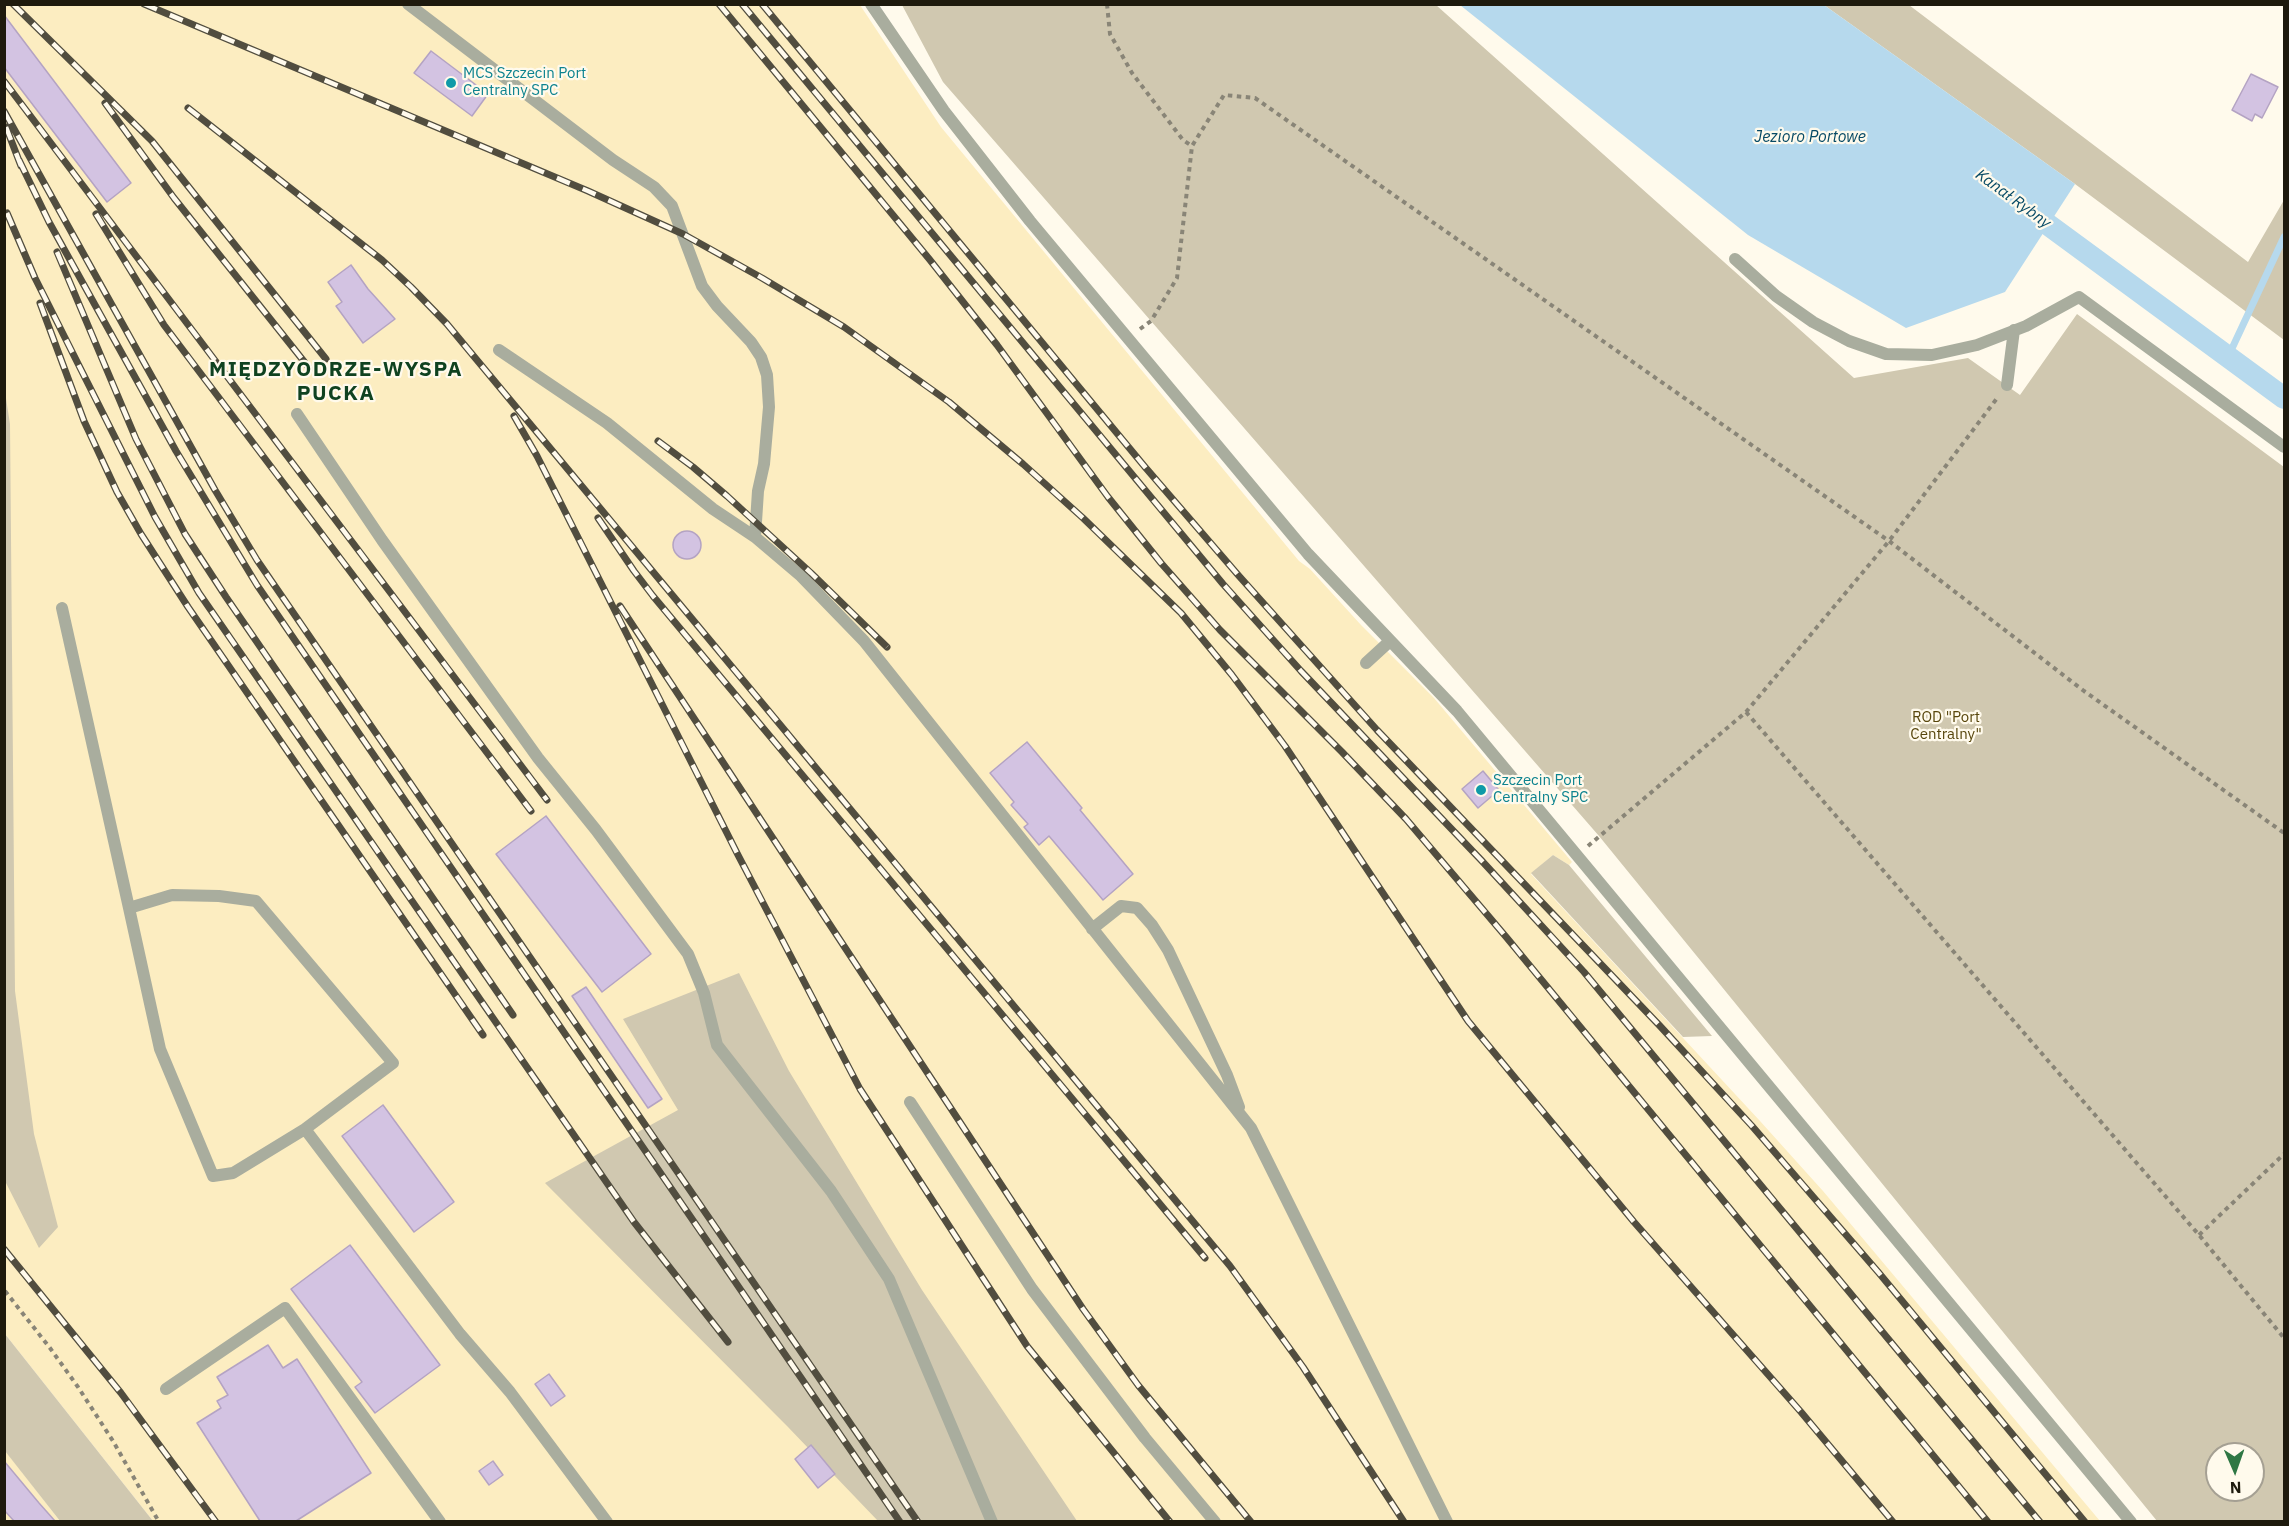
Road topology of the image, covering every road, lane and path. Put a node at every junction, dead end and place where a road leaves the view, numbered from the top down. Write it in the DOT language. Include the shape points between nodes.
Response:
graph roads {
  1 [pos="408,4"];
  2 [pos="871,4"];
  3 [pos="1107,4"];
  4 [pos="1192,146"];
  5 [pos="1735,259"];
  6 [pos="1151,321"];
  7 [pos="2014,330"];
  8 [pos="498,350"];
  9 [pos="2007,385"];
  10 [pos="297,414"];
  11 [pos="2284,447"];
  12 [pos="755,537"];
  13 [pos="1889,541"];
  14 [pos="62,608"];
  15 [pos="1390,641"];
  16 [pos="1366,663"];
  17 [pos="1746,712"];
  18 [pos="2284,833"];
  19 [pos="1599,836"];
  20 [pos="129,908"];
  21 [pos="1092,929"];
  22 [pos="910,1102"];
  23 [pos="1243,1118"];
  24 [pos="305,1129"];
  25 [pos="2284,1154"];
  26 [pos="2199,1235"];
  27 [pos="4,1291"];
  28 [pos="2284,1338"];
  29 [pos="166,1389"];
  30 [pos="159,1521"];
  31 [pos="440,1521"];
  32 [pos="607,1521"];
  33 [pos="992,1521"];
  34 [pos="1215,1521"];
  35 [pos="1447,1521"];
  36 [pos="2131,1521"];
  1 -- 12 [label="lane" via="654,187 672,206 702,286 751,342 767,375 769,407"];
  2 -- 15 [label="lane" via="944,111 1030,221 1308,554"];
  3 -- 4 [label="path" via="1110,34 1132,73 1183,141"];
  4 -- 6 [label="path" via="1177,278"];
  4 -- 13 [label="path" via="1224,95 1255,99"];
  5 -- 7 [label="lane" via="1776,296 1813,322 1886,354 1932,355 1977,345"];
  7 -- 9 [label="lane"];
  7 -- 11 [label="lane" via="2079,297"];
  8 -- 12 [label="lane" via="607,423 713,509"];
  9 -- 13 [label="path"];
  10 -- 33 [label="lane" via="525,740 688,954 704,993 717,1046 831,1191 889,1279"];
  12 -- 21 [label="lane" via="801,576 864,641"];
  13 -- 17 [label="path"];
  13 -- 18 [label="path" via="2084,691"];
  14 -- 20 [label="lane"];
  15 -- 16 [label="lane"];
  15 -- 36 [label="lane" via="1457,711"];
  17 -- 19 [label="path"];
  17 -- 26 [label="path"];
  20 -- 24 [label="lane" via="160,1049 213,1176 233,1173"];
  20 -- 24 [label="lane" via="172,895 256,901 393,1063"];
  21 -- 23 [label="lane"];
  21 -- 23 [label="lane" via="1122,906 1137,908 1152,925 1168,950 1227,1075"];
  22 -- 34 [label="lane" via="1032,1288 1145,1438"];
  23 -- 35 [label="lane"];
  24 -- 32 [label="lane"];
  25 -- 26 [label="path"];
  26 -- 28 [label="path"];
  27 -- 30 [label="path" via="78,1387"];
  29 -- 31 [label="lane" via="285,1308"];
}
